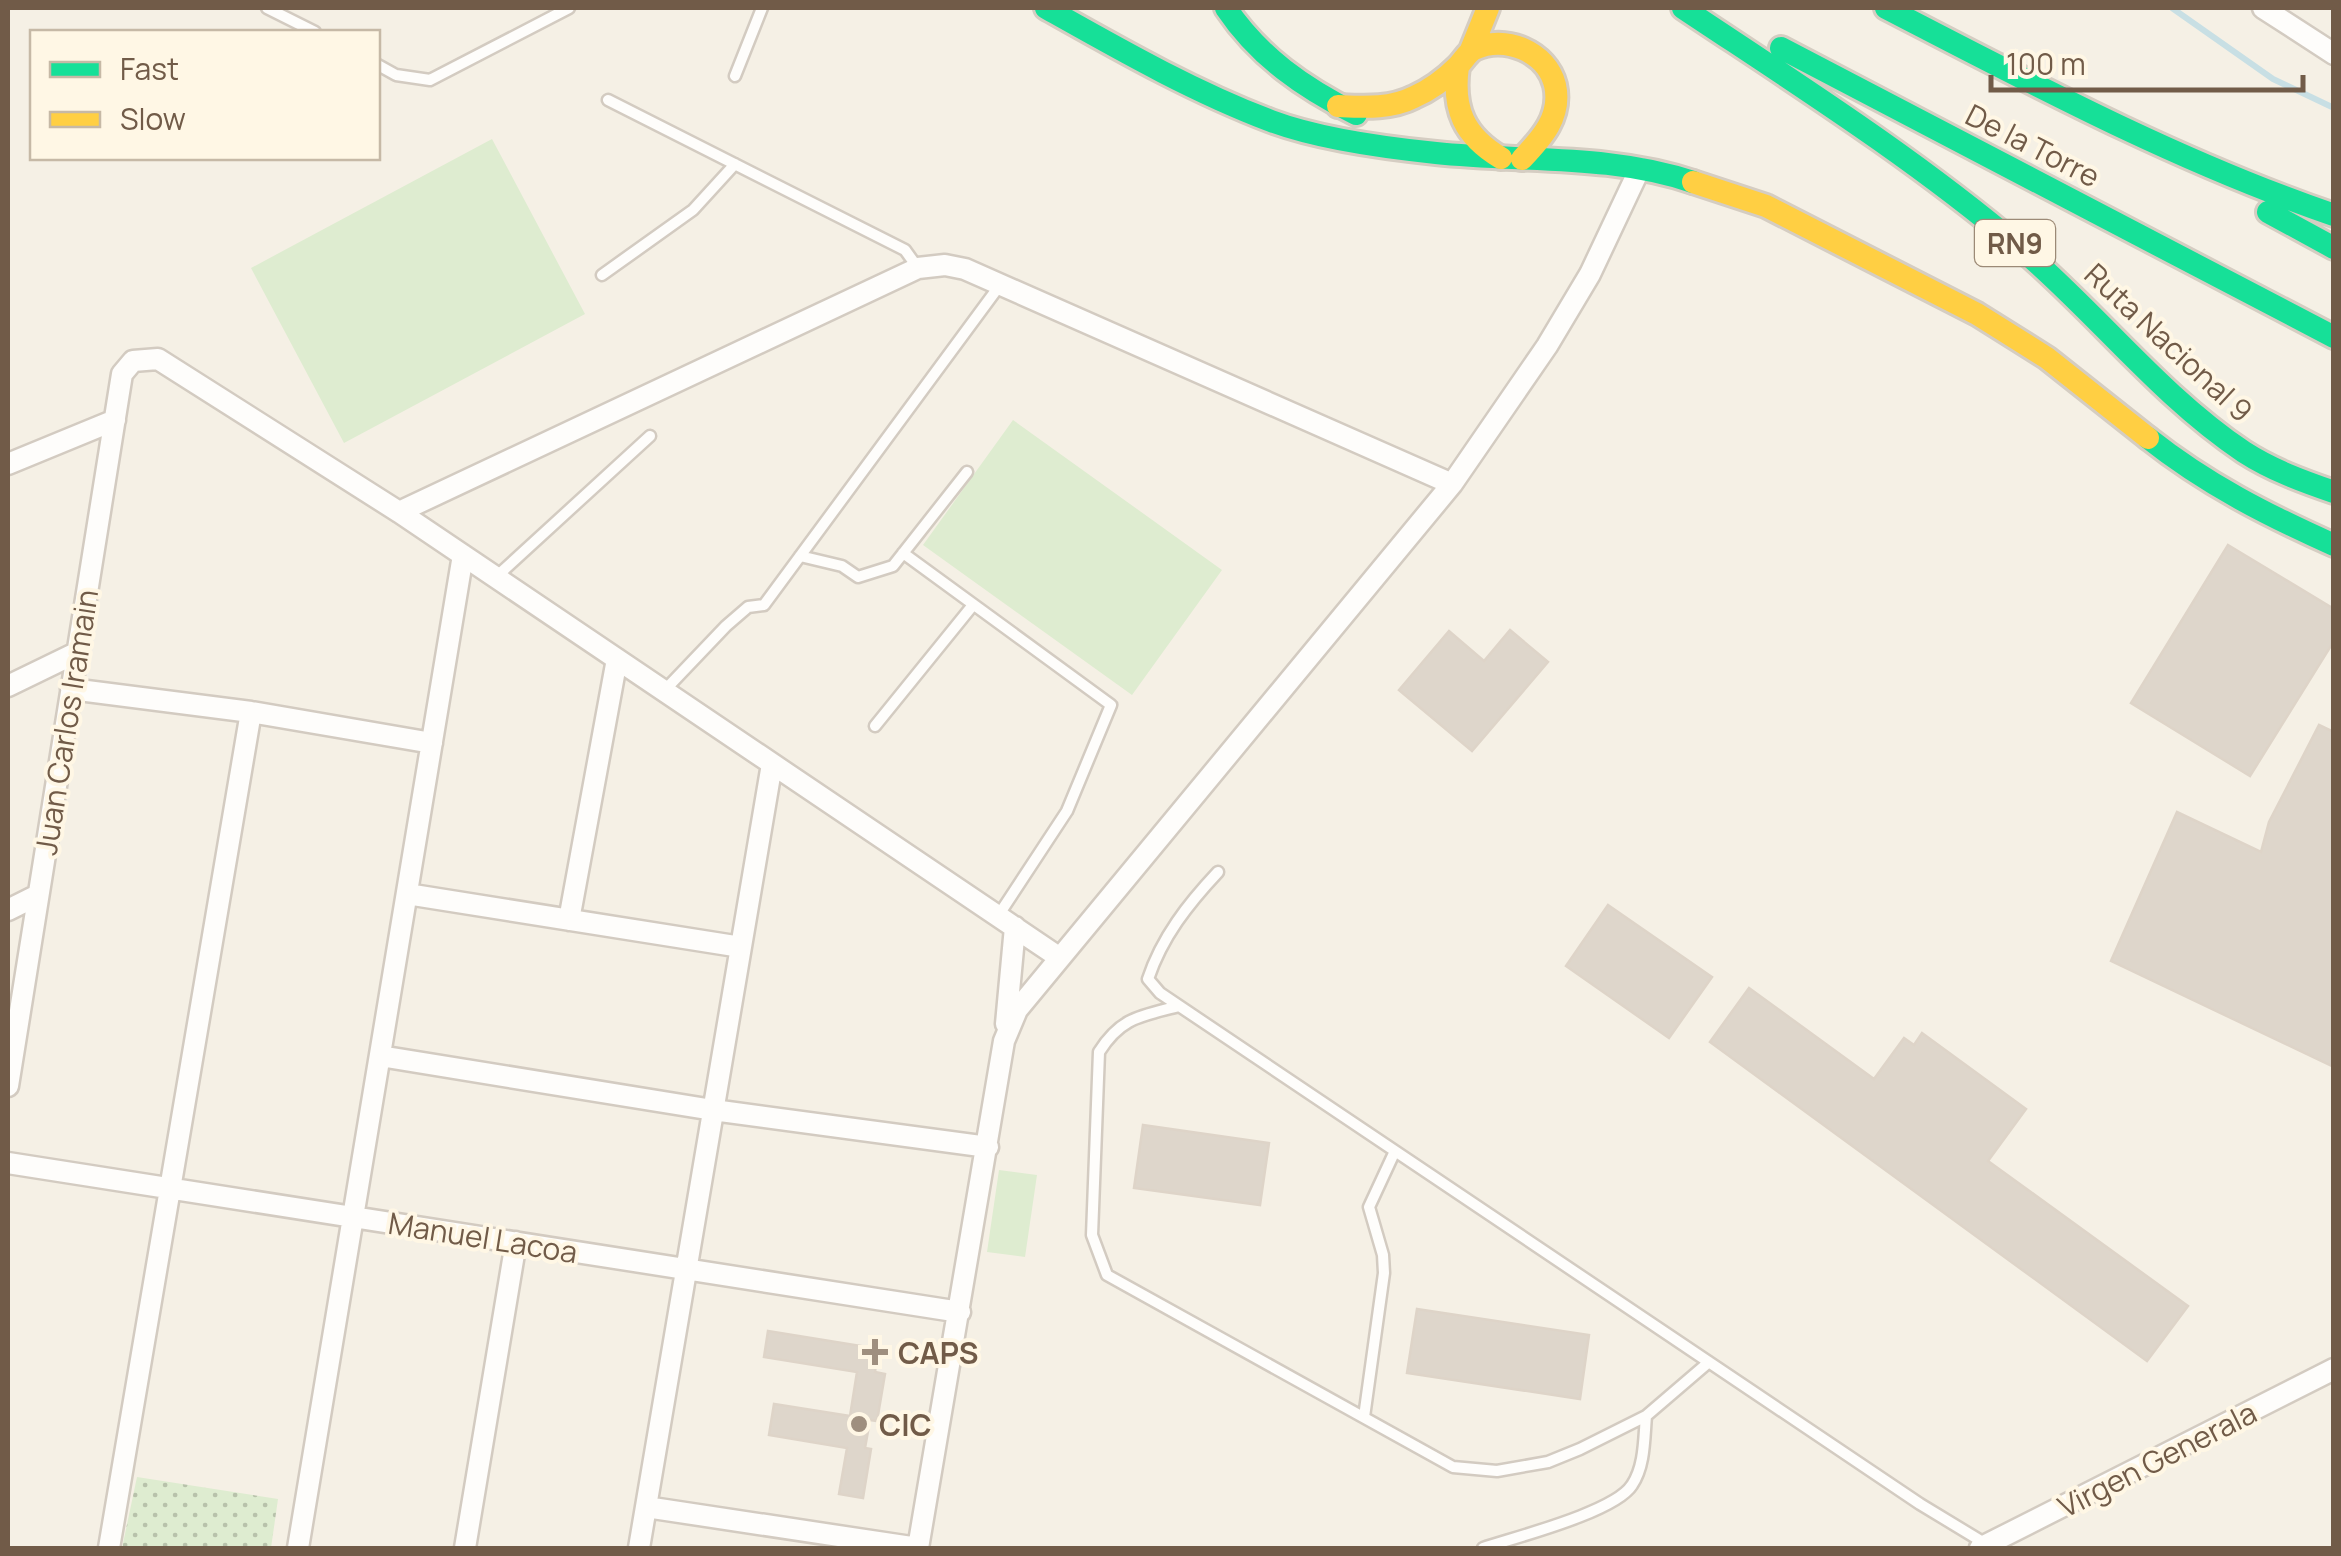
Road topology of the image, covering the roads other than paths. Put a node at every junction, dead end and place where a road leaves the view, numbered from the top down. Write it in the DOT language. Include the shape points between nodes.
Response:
graph roads {
  1 [pos="267,8"];
  2 [pos="569,8"];
  3 [pos="762,8"];
  4 [pos="1046,8"];
  5 [pos="1226,8"];
  6 [pos="1488,8"];
  7 [pos="1682,8"];
  8 [pos="1703,8"];
  9 [pos="1886,8"];
  10 [pos="2263,8"];
  11 [pos="311,30"];
  12 [pos="2334,54"];
  13 [pos="1465,58"];
  14 [pos="380,66"];
  15 [pos="735,76"];
  16 [pos="608,100"];
  17 [pos="1338,106"];
  18 [pos="2123,129"];
  19 [pos="1434,154"];
  20 [pos="1513,160"];
  21 [pos="735,164"];
  22 [pos="1640,168"];
  23 [pos="2334,215"];
  24 [pos="2334,248"];
  25 [pos="918,268"];
  26 [pos="602,275"];
  27 [pos="1000,284"];
  28 [pos="2334,337"];
  29 [pos="115,420"];
  30 [pos="650,436"];
  31 [pos="8,464"];
  32 [pos="967,472"];
  33 [pos="1452,484"];
  34 [pos="2334,492"];
  35 [pos="399,512"];
  36 [pos="2334,545"];
  37 [pos="903,553"];
  38 [pos="463,555"];
  39 [pos="800,556"];
  40 [pos="496,577"];
  41 [pos="973,604"];
  42 [pos="78,652"];
  43 [pos="618,660"];
  44 [pos="8,686"];
  45 [pos="71,689"];
  46 [pos="664,692"];
  47 [pos="251,712"];
  48 [pos="874,726"];
  49 [pos="432,743"];
  50 [pos="772,764"];
  51 [pos="1218,872"];
  52 [pos="406,894"];
  53 [pos="38,895"];
  54 [pos="8,910"];
  55 [pos="569,920"];
  56 [pos="1006,922"];
  57 [pos="741,947"];
  58 [pos="1060,958"];
  59 [pos="1179,1006"];
  60 [pos="1004,1040"];
  61 [pos="380,1056"];
  62 [pos="8,1086"];
  63 [pos="713,1110"];
  64 [pos="988,1147"];
  65 [pos="1395,1151"];
  66 [pos="8,1162"];
  67 [pos="169,1188"];
  68 [pos="353,1217"];
  69 [pos="516,1242"];
  70 [pos="686,1269"];
  71 [pos="960,1312"];
  72 [pos="1709,1362"];
  73 [pos="2334,1370"];
  74 [pos="1646,1416"];
  75 [pos="1364,1418"];
  76 [pos="646,1507"];
  77 [pos="1984,1547"];
  78 [pos="109,1548"];
  79 [pos="298,1548"];
  80 [pos="465,1548"];
  81 [pos="639,1548"];
  82 [pos="918,1548"];
  83 [pos="1483,1548"];
  1 -- 11 [label="lane"];
  2 -- 14 [label="lane" via="430,80"];
  3 -- 15 [label="lane"];
  4 -- 19 [label="main road" via="1256,116"];
  5 -- 17 [label="main road" via="1263,55"];
  6 -- 13 [label="main road"];
  7 -- 34 [label="main road, Ruta Nacional 9 / RN9" via="1968,205 2042,265 2226,440"];
  8 -- 28 [label="main road, De la Torre"];
  9 -- 18 [label="main road"];
  10 -- 12 [label="street"];
  13 -- 17 [label="main road" via="1412,98 1382,107"];
  13 -- 20 [label="main road" via="1454,89 1467,133 1481,148"];
  13 -- 20 [label="main road" via="1502,43 1531,51 1552,72 1558,99 1549,129"];
  16 -- 21 [label="lane"];
  17 -- 19 [label="main road"];
  18 -- 23 [label="main road"];
  18 -- 24 [label="main road, De la Torre"];
  19 -- 20 [label="main road"];
  20 -- 22 [label="main road"];
  21 -- 25 [label="lane" via="906,250"];
  21 -- 26 [label="lane" via="693,210"];
  22 -- 33 [label="street" via="1590,274"];
  22 -- 36 [label="main road" via="1766,206 1965,308 2048,358 2216,488"];
  25 -- 27 [label="street" via="945,264"];
  25 -- 35 [label="street"];
  27 -- 33 [label="street"];
  27 -- 39 [label="lane"];
  29 -- 31 [label="street"];
  29 -- 35 [label="street, Juan Carlos Iramain" via="122,374 133,361 158,359"];
  29 -- 42 [label="street, Juan Carlos Iramain"];
  30 -- 40 [label="lane"];
  32 -- 37 [label="lane"];
  33 -- 58 [label="street"];
  35 -- 38 [label="street"];
  37 -- 39 [label="lane" via="893,566 858,577"];
  37 -- 41 [label="lane"];
  38 -- 40 [label="street"];
  38 -- 49 [label="street"];
  39 -- 46 [label="lane" via="764,606 748,607"];
  40 -- 43 [label="street"];
  41 -- 48 [label="lane"];
  41 -- 56 [label="lane" via="1111,705 1068,811"];
  42 -- 44 [label="street"];
  42 -- 45 [label="street, Juan Carlos Iramain"];
  43 -- 46 [label="street"];
  43 -- 55 [label="street"];
  45 -- 47 [label="street"];
  45 -- 53 [label="street, Juan Carlos Iramain"];
  46 -- 50 [label="street"];
  47 -- 49 [label="street"];
  47 -- 67 [label="street"];
  49 -- 52 [label="street"];
  50 -- 56 [label="street"];
  50 -- 57 [label="street"];
  51 -- 59 [label="lane" via="1186,906 1148,979"];
  52 -- 55 [label="street"];
  52 -- 61 [label="street"];
  53 -- 54 [label="street"];
  53 -- 62 [label="street, Juan Carlos Iramain"];
  55 -- 57 [label="street"];
  56 -- 58 [label="street"];
  56 -- 60 [label="street"];
  57 -- 63 [label="street"];
  58 -- 60 [label="street" via="1017,1010"];
  59 -- 65 [label="lane"];
  59 -- 75 [label="lane" via="1126,1020 1098,1052 1092,1234 1099,1258 1107,1275"];
  60 -- 64 [label="street"];
  61 -- 63 [label="street"];
  61 -- 68 [label="street"];
  63 -- 64 [label="street"];
  63 -- 70 [label="street"];
  64 -- 71 [label="street"];
  65 -- 72 [label="lane"];
  65 -- 75 [label="lane" via="1369,1207 1384,1273"];
  66 -- 67 [label="street, Manuel Lacoa"];
  67 -- 68 [label="street, Manuel Lacoa"];
  67 -- 78 [label="street"];
  68 -- 69 [label="street, Manuel Lacoa"];
  68 -- 79 [label="street"];
  69 -- 70 [label="street, Manuel Lacoa"];
  69 -- 80 [label="street"];
  70 -- 71 [label="street, Manuel Lacoa"];
  70 -- 76 [label="street"];
  71 -- 82 [label="street"];
  72 -- 74 [label="lane"];
  72 -- 77 [label="lane"];
  73 -- 77 [label="street, Virgen Generala"];
  74 -- 75 [label="lane" via="1548,1462 1497,1471 1453,1467"];
  74 -- 83 [label="lane" via="1640,1470 1612,1504"];
  76 -- 81 [label="street"];
  76 -- 82 [label="street"];
}
